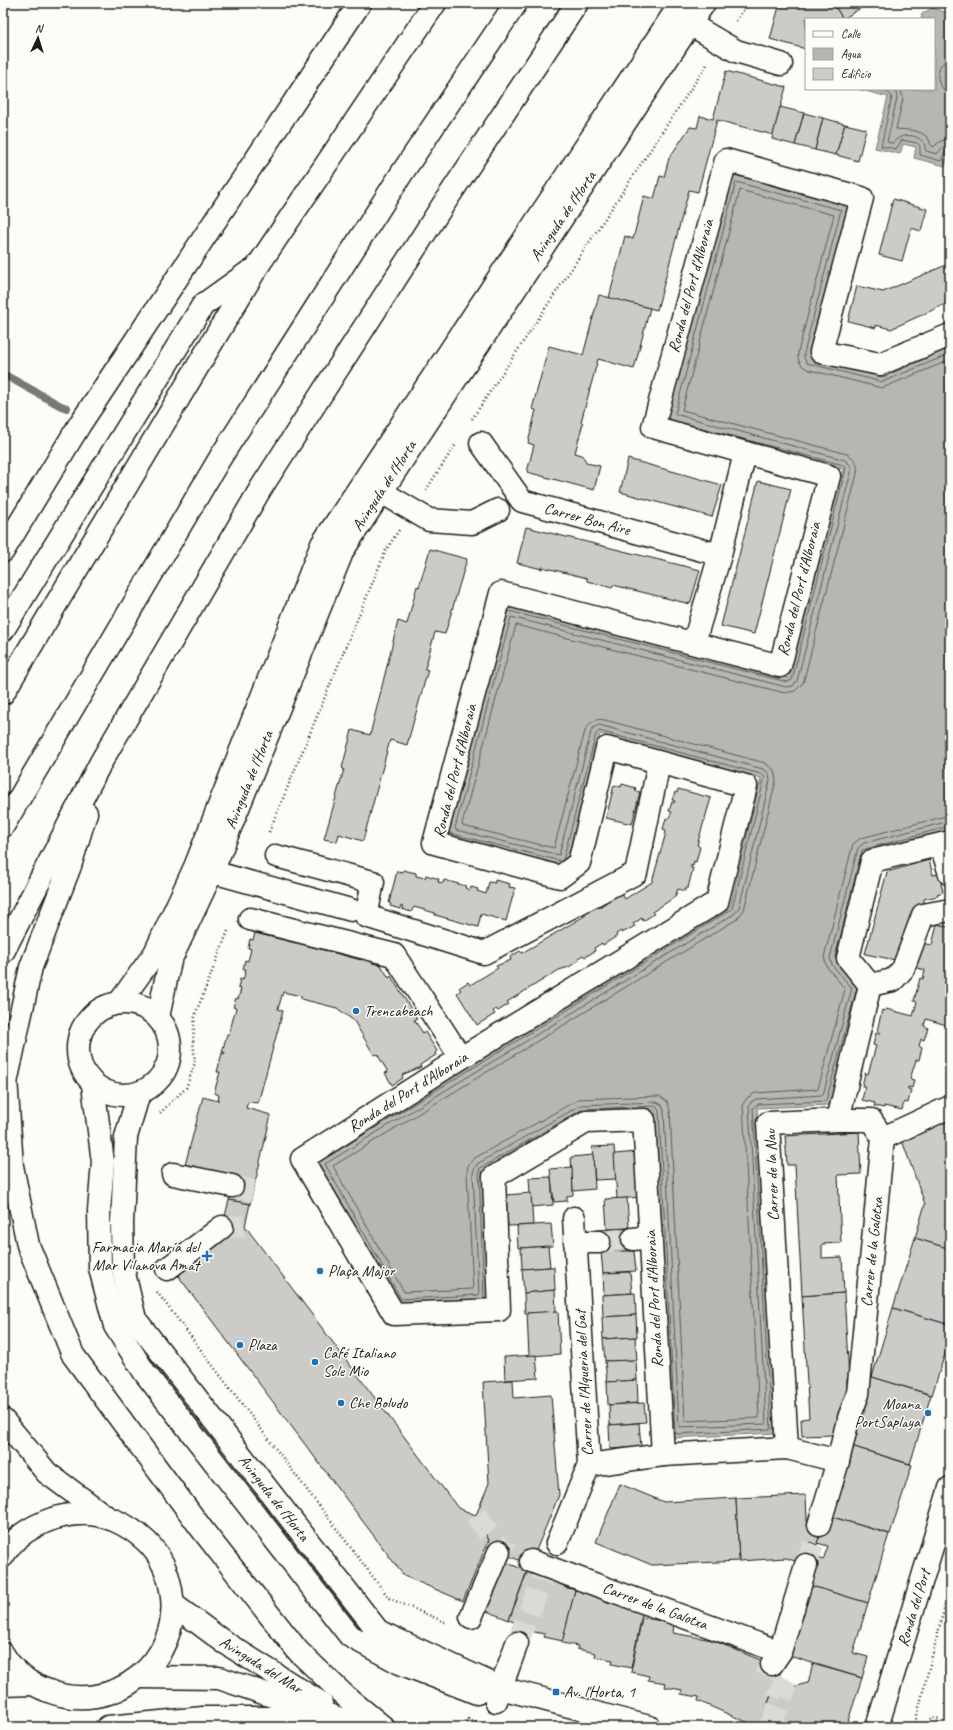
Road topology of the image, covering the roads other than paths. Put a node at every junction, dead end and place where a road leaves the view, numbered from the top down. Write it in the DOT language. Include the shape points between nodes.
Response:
graph roads {
  1 [pos="360,3"];
  2 [pos="435,3"];
  3 [pos="516,3"];
  4 [pos="578,3"];
  5 [pos="704,3"];
  6 [pos="682,14"];
  7 [pos="781,64"];
  8 [pos="257,267"];
  9 [pos="950,335"];
  10 [pos="481,443"];
  11 [pos="746,453"];
  12 [pos="372,486"];
  13 [pos="498,510"];
  14 [pos="3,551"];
  15 [pos="720,555"];
  16 [pos="3,630"];
  17 [pos="694,642"];
  18 [pos="3,693"];
  19 [pos="101,762"];
  20 [pos="659,763"];
  21 [pos="3,826"];
  22 [pos="945,843"];
  23 [pos="276,856"];
  24 [pos="203,870"];
  25 [pos="950,874"];
  26 [pos="351,910"];
  27 [pos="950,910"];
  28 [pos="250,919"];
  29 [pos="3,952"];
  30 [pos="870,985"];
  31 [pos="119,1003"];
  32 [pos="158,1017"];
  33 [pos="461,1058"];
  34 [pos="93,1085"];
  35 [pos="5,1087"];
  36 [pos="139,1093"];
  37 [pos="950,1107"];
  38 [pos="838,1120"];
  39 [pos="883,1138"];
  40 [pos="172,1174"];
  41 [pos="232,1186"];
  42 [pos="574,1218"];
  43 [pos="222,1227"];
  44 [pos="575,1242"];
  45 [pos="599,1242"];
  46 [pos="167,1269"];
  47 [pos="3,1420"];
  48 [pos="787,1448"];
  49 [pos="663,1456"];
  50 [pos="838,1461"];
  51 [pos="589,1466"];
  52 [pos="950,1488"];
  53 [pos="108,1518"];
  54 [pos="819,1525"];
  55 [pos="3,1531"];
  56 [pos="26,1531"];
  57 [pos="557,1543"];
  58 [pos="499,1552"];
  59 [pos="3,1556"];
  60 [pos="531,1561"];
  61 [pos="806,1565"];
  62 [pos="174,1605"];
  63 [pos="471,1617"];
  64 [pos="516,1644"];
  65 [pos="3,1654"];
  66 [pos="139,1678"];
  67 [pos="32,1684"];
  68 [pos="3,1685"];
  69 [pos="498,1694"];
  70 [pos="358,1724"];
  71 [pos="108,1727"];
  72 [pos="316,1727"];
  73 [pos="383,1727"];
  74 [pos="593,1727"];
  75 [pos="649,1727"];
  76 [pos="877,1727"];
  1 -- 14 [label="main road" via="80,424"];
  2 -- 8 [label="main road"];
  3 -- 21 [label="main road" via="402,172 220,458"];
  4 -- 19 [label="main road" via="441,208 260,488"];
  5 -- 6 [label="main road, Avinguda de l'Horta"];
  6 -- 7 [label="main road" via="736,51"];
  6 -- 12 [label="main road, Avinguda de l'Horta"];
  8 -- 16 [label="main road" via="203,305"];
  8 -- 18 [label="main road"];
  9 -- 11 [label="main road, Ronda del Port d'Alboraia" via="880,364 821,352 862,198 726,160 653,427"];
  10 -- 15 [label="main road, Carrer Bon Aire" via="522,501"];
  11 -- 15 [label="main road"];
  11 -- 17 [label="main road, Ronda del Port d'Alboraia" via="828,476 780,666"];
  12 -- 13 [label="main road" via="429,520 472,523"];
  12 -- 24 [label="main road, Avinguda de l'Horta"];
  15 -- 17 [label="main road"];
  17 -- 20 [label="main road, Ronda del Port d'Alboraia" via="501,593 434,843 560,878 579,863 607,748"];
  19 -- 29 [label="main road"];
  19 -- 35 [label="main road" via="70,866 31,967"];
  20 -- 23 [label="main road" via="636,873 484,953 366,916 373,882"];
  20 -- 33 [label="main road, Ronda del Port d'Alboraia" via="746,786 717,902"];
  22 -- 25 [label="main road"];
  22 -- 30 [label="main road" via="872,861 848,958"];
  24 -- 26 [label="main road"];
  24 -- 31 [label="main road, Avinguda de l'Horta" via="155,953"];
  24 -- 32 [label="main road, Avinguda de l'Horta" via="170,961"];
  27 -- 30 [label="main road" via="923,915 903,969 893,980"];
  28 -- 33 [label="main road" via="394,955"];
  30 -- 38 [label="main road"];
  31 -- 32 [label="main road" via="147,1008"];
  31 -- 34 [label="main road" via="104,1007 82,1028 78,1058"];
  32 -- 36 [label="main road" via="166,1030 170,1045 169,1060 163,1074 153,1086"];
  33 -- 49 [label="main road, Ronda del Port d'Alboraia" via="302,1159 394,1314 499,1310 494,1177 586,1122 644,1120 642,1238"];
  34 -- 36 [label="main road" via="115,1095"];
  34 -- 69 [label="main road, Avinguda de l'Horta" via="103,1162 98,1211 100,1268 115,1326 141,1366 350,1636 400,1664"];
  35 -- 73 [label="main road" via="12,1166 28,1245 73,1355 204,1532 298,1651 344,1695"];
  36 -- 69 [label="main road, Avinguda de l'Horta" via="126,1137 122,1224 123,1269 135,1319 378,1631"];
  37 -- 39 [label="main road"];
  38 -- 39 [label="main road" via="871,1120"];
  38 -- 48 [label="main road, Carrer de la Nau" via="768,1123"];
  39 -- 50 [label="main road, Carrer de la Galotxa" via="858,1394 847,1423"];
  40 -- 41 [label="main road"];
  42 -- 44 [label="main road, Carrer de l'Alqueria del Gat"];
  43 -- 46 [label="main road"];
  44 -- 45 [label="main road"];
  44 -- 51 [label="main road, Carrer de l'Alqueria del Gat"];
  47 -- 53 [label="main road" via="47,1473"];
  48 -- 49 [label="main road"];
  48 -- 50 [label="main road"];
  49 -- 51 [label="main road"];
  50 -- 54 [label="main road, Carrer de la Galotxa"];
  51 -- 57 [label="main road, Carrer de l'Alqueria del Gat"];
  52 -- 76 [label="main road, Ronda del Port"];
  53 -- 56 [label="main road" via="80,1513 52,1518"];
  53 -- 62 [label="main road" via="134,1530 155,1550 168,1576"];
  55 -- 56 [label="main road"];
  56 -- 59 [label="main road"];
  58 -- 63 [label="main road"];
  60 -- 61 [label="main road, Carrer de la Galotxa" via="775,1658"];
  62 -- 66 [label="main road" via="170,1632 161,1651"];
  62 -- 70 [label="main road, Avinguda del Mar" via="224,1642"];
  64 -- 69 [label="main road"];
  65 -- 67 [label="main road" via="9,1664"];
  66 -- 67 [label="main road" via="114,1692 87,1698 59,1695"];
  66 -- 70 [label="main road, Avinguda del Mar" via="219,1678"];
  67 -- 68 [label="main road"];
  69 -- 74 [label="main road, Avinguda de l'Horta" via="541,1715"];
  69 -- 75 [label="main road, Avinguda de l'Horta"];
  71 -- 72 [label="main road" via="203,1718 284,1718"];
}
